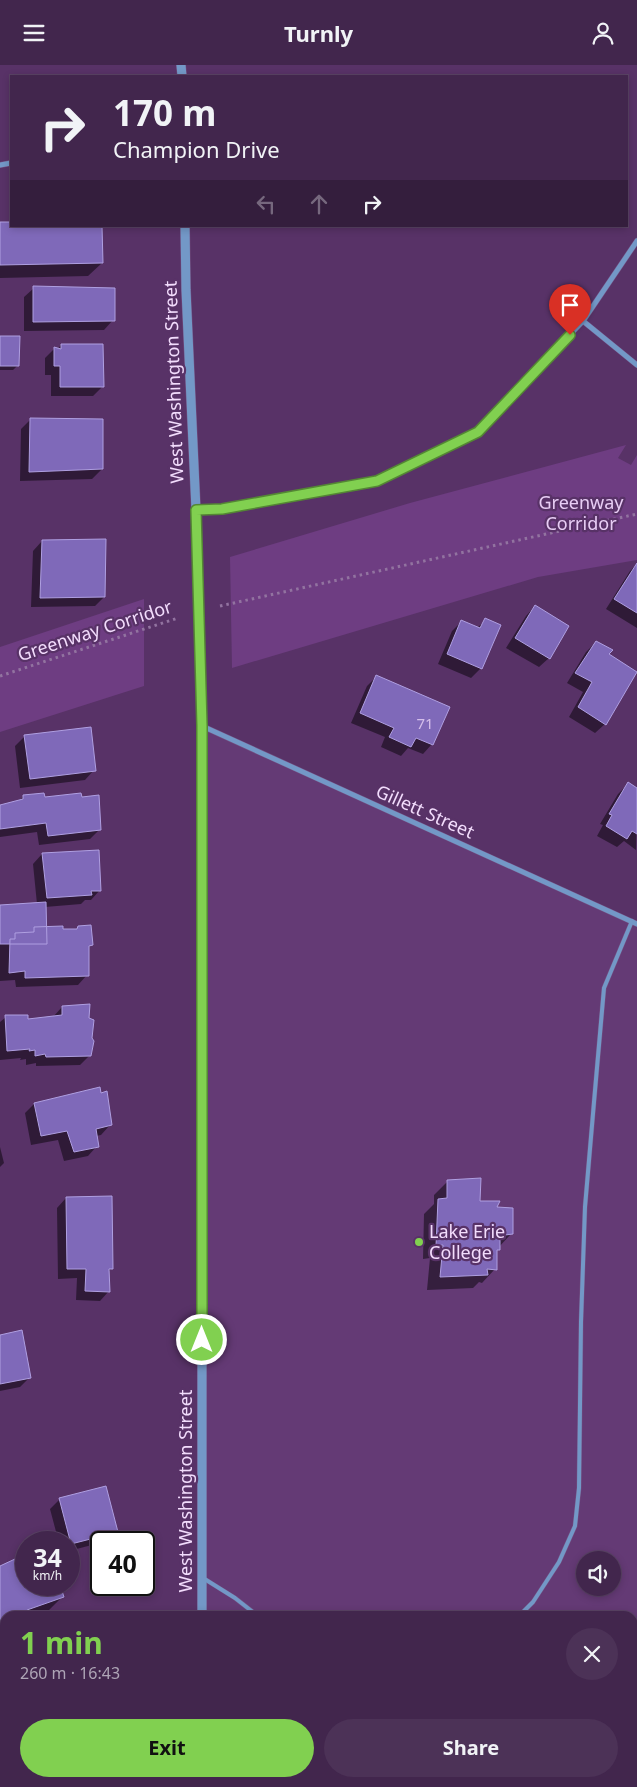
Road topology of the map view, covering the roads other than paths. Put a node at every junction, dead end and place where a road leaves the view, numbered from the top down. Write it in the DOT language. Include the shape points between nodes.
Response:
graph roads {
  1 [pos="185,227"];
  2 [pos="637,241"];
  3 [pos="583,321"];
  4 [pos="637,365"];
  5 [pos="196,510"];
  6 [pos="202,726"];
  7 [pos="634,923"];
  8 [pos="202,1577"];
  9 [pos="202,1611"];
  10 [pos="252,1611"];
  11 [pos="524,1611"];
  1 -- 5 [label="street, West Washington Street"];
  2 -- 3 [label="street"];
  3 -- 4 [label="street"];
  3 -- 5 [label="street" via="478,432 377,481 222,509"];
  5 -- 6 [label="street, West Washington Street"];
  6 -- 7 [label="street, Gillett Street"];
  6 -- 8 [label="street, West Washington Street"];
  7 -- 11 [label="lane" via="604,988 585,1207 580,1487 575,1526 559,1562"];
  8 -- 9 [label="street, West Washington Street"];
  8 -- 10 [label="lane"];
}
